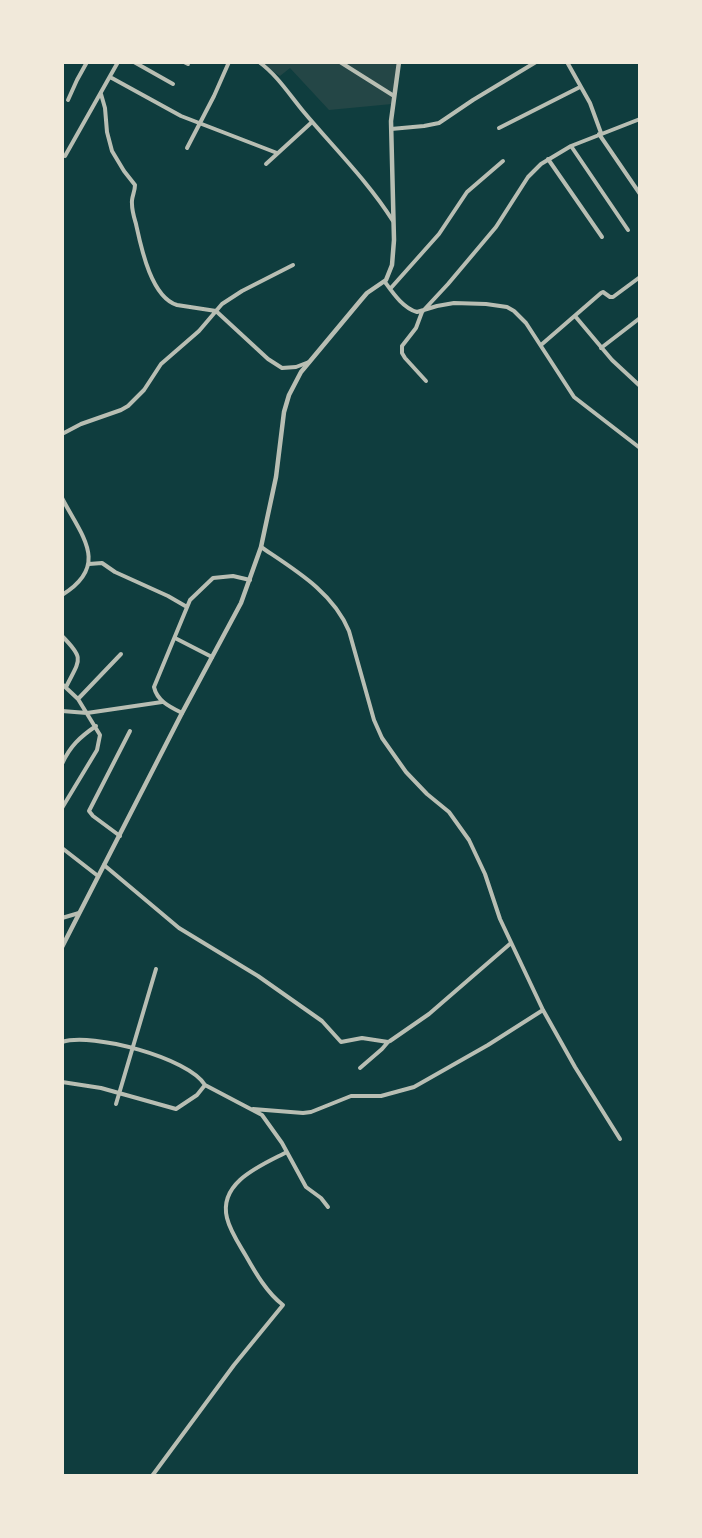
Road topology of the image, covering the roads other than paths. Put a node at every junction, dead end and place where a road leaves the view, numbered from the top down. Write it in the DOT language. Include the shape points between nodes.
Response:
graph roads {
  1 [pos="87,62"];
  2 [pos="118,62"];
  3 [pos="134,62"];
  4 [pos="229,62"];
  5 [pos="259,62"];
  6 [pos="340,62"];
  7 [pos="399,62"];
  8 [pos="536,62"];
  9 [pos="567,62"];
  10 [pos="110,77"];
  11 [pos="173,84"];
  12 [pos="580,87"];
  13 [pos="101,94"];
  14 [pos="394,96"];
  15 [pos="68,100"];
  16 [pos="640,119"];
  17 [pos="312,122"];
  18 [pos="200,124"];
  19 [pos="499,128"];
  20 [pos="391,129"];
  21 [pos="600,134"];
  22 [pos="571,146"];
  23 [pos="187,148"];
  24 [pos="277,153"];
  25 [pos="65,156"];
  26 [pos="548,159"];
  27 [pos="503,161"];
  28 [pos="266,164"];
  29 [pos="640,194"];
  30 [pos="394,222"];
  31 [pos="628,230"];
  32 [pos="602,238"];
  33 [pos="293,265"];
  34 [pos="640,277"];
  35 [pos="384,282"];
  36 [pos="390,289"];
  37 [pos="216,311"];
  38 [pos="422,312"];
  39 [pos="575,316"];
  40 [pos="640,318"];
  41 [pos="541,345"];
  42 [pos="601,348"];
  43 [pos="309,362"];
  44 [pos="426,381"];
  45 [pos="640,386"];
  46 [pos="62,434"];
  47 [pos="638,446"];
  48 [pos="62,498"];
  49 [pos="261,547"];
  50 [pos="89,564"];
  51 [pos="250,580"];
  52 [pos="62,595"];
  53 [pos="187,607"];
  54 [pos="62,636"];
  55 [pos="175,638"];
  56 [pos="121,654"];
  57 [pos="212,657"];
  58 [pos="64,686"];
  59 [pos="78,698"];
  60 [pos="162,702"];
  61 [pos="62,712"];
  62 [pos="87,713"];
  63 [pos="182,713"];
  64 [pos="96,726"];
  65 [pos="130,731"];
  66 [pos="62,764"];
  67 [pos="62,808"];
  68 [pos="120,836"];
  69 [pos="62,848"];
  70 [pos="104,865"];
  71 [pos="98,876"];
  72 [pos="80,913"];
  73 [pos="62,918"];
  74 [pos="511,943"];
  75 [pos="62,947"];
  76 [pos="156,969"];
  77 [pos="543,1010"];
  78 [pos="62,1042"];
  79 [pos="388,1042"];
  80 [pos="132,1047"];
  81 [pos="360,1068"];
  82 [pos="62,1082"];
  83 [pos="206,1085"];
  84 [pos="119,1093"];
  85 [pos="116,1104"];
  86 [pos="254,1109"];
  87 [pos="620,1139"];
  88 [pos="287,1152"];
  89 [pos="328,1207"];
  90 [pos="152,1476"];
  1 -- 15 [label="street"];
  2 -- 10 [label="street"];
  3 -- 11 [label="street"];
  4 -- 18 [label="street"];
  5 -- 17 [label="street" via="276,77"];
  6 -- 14 [label="street"];
  7 -- 14 [label="street"];
  8 -- 20 [label="street" via="439,123"];
  9 -- 12 [label="street"];
  10 -- 13 [label="street"];
  10 -- 18 [label="street"];
  12 -- 19 [label="street"];
  12 -- 21 [label="street" via="590,103"];
  13 -- 25 [label="street"];
  13 -- 37 [label="street" via="112,151 135,185 131,202 138,238 158,289 170,303"];
  14 -- 20 [label="street"];
  16 -- 21 [label="street"];
  17 -- 24 [label="street"];
  17 -- 30 [label="street" via="364,181"];
  18 -- 23 [label="street"];
  18 -- 24 [label="street"];
  20 -- 30 [label="street"];
  21 -- 22 [label="street"];
  21 -- 29 [label="street"];
  22 -- 26 [label="street"];
  22 -- 31 [label="street"];
  24 -- 28 [label="street"];
  26 -- 32 [label="street"];
  26 -- 38 [label="street" via="528,177 496,227"];
  27 -- 36 [label="street" via="467,192 439,234"];
  30 -- 35 [label="street" via="392,265"];
  33 -- 37 [label="street" via="232,297"];
  34 -- 39 [label="street" via="612,298 600,293"];
  35 -- 36 [label="street"];
  35 -- 43 [label="street" via="367,294"];
  36 -- 38 [label="street" via="410,309"];
  37 -- 43 [label="street" via="275,364 288,369"];
  37 -- 46 [label="street" via="161,364 134,401 121,410"];
  38 -- 41 [label="street" via="454,303 507,307 520,315"];
  38 -- 44 [label="street" via="402,350 405,358"];
  39 -- 41 [label="street"];
  39 -- 42 [label="street"];
  40 -- 42 [label="street"];
  41 -- 47 [label="street" via="574,397"];
  42 -- 45 [label="street"];
  43 -- 49 [label="street" via="294,384 284,412 276,477"];
  48 -- 50 [label="street" via="87,546"];
  49 -- 51 [label="street"];
  49 -- 74 [label="street" via="321,591 339,610 349,631 382,738 406,772 463,829"];
  50 -- 52 [label="street" via="84,575"];
  50 -- 53 [label="street" via="102,563"];
  51 -- 53 [label="street" via="233,576 213,578"];
  51 -- 57 [label="street" via="238,610"];
  53 -- 55 [label="street"];
  54 -- 58 [label="street" via="78,655"];
  55 -- 57 [label="street"];
  55 -- 60 [label="street" via="154,687"];
  56 -- 59 [label="street"];
  57 -- 63 [label="street"];
  58 -- 59 [label="street"];
  59 -- 62 [label="street"];
  60 -- 62 [label="street"];
  60 -- 63 [label="street"];
  61 -- 62 [label="street"];
  62 -- 64 [label="street"];
  63 -- 68 [label="street"];
  64 -- 66 [label="street" via="76,742"];
  64 -- 67 [label="street" via="100,735 97,750"];
  65 -- 68 [label="street" via="89,811"];
  68 -- 70 [label="street"];
  69 -- 71 [label="street"];
  70 -- 71 [label="street"];
  70 -- 79 [label="street" via="179,928 258,976 322,1021 340,1042 362,1038"];
  71 -- 72 [label="street"];
  72 -- 73 [label="street"];
  72 -- 75 [label="street"];
  74 -- 77 [label="street"];
  74 -- 79 [label="street" via="429,1014"];
  76 -- 80 [label="street"];
  77 -- 86 [label="street" via="488,1045 409,1088 380,1096 351,1096 311,1112"];
  77 -- 87 [label="street"];
  78 -- 80 [label="street" via="90,1039"];
  79 -- 81 [label="street"];
  80 -- 83 [label="street" via="160,1056 198,1076"];
  80 -- 84 [label="street"];
  82 -- 84 [label="street"];
  83 -- 84 [label="street" via="176,1109"];
  83 -- 86 [label="street"];
  84 -- 85 [label="street"];
  86 -- 88 [label="street" via="266,1120"];
  88 -- 89 [label="street" via="306,1187"];
  88 -- 90 [label="street" via="235,1184 226,1208 232,1231 250,1264 274,1298 283,1305"];
}
